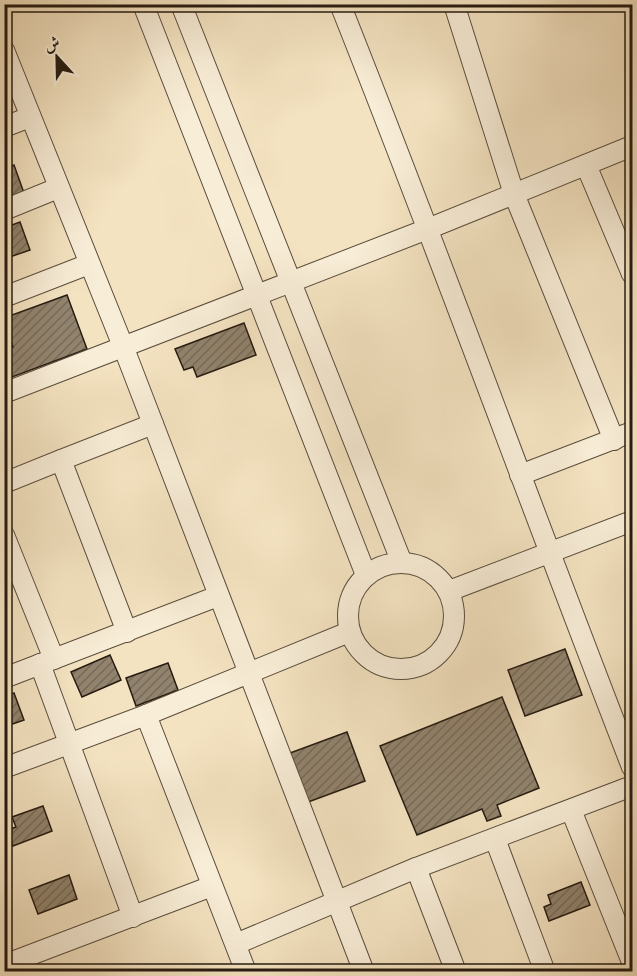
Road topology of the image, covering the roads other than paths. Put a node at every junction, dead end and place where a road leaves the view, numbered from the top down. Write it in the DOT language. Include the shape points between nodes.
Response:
graph roads {
  1 [pos="143,4"];
  2 [pos="181,4"];
  3 [pos="340,4"];
  4 [pos="454,4"];
  5 [pos="4,50"];
  6 [pos="30,117"];
  7 [pos="4,127"];
  8 [pos="633,146"];
  9 [pos="586,165"];
  10 [pos="58,188"];
  11 [pos="514,194"];
  12 [pos="4,210"];
  13 [pos="430,228"];
  14 [pos="626,242"];
  15 [pos="89,264"];
  16 [pos="633,274"];
  17 [pos="291,281"];
  18 [pos="255,296"];
  19 [pos="4,297"];
  20 [pos="123,346"];
  21 [pos="4,393"];
  22 [pos="153,424"];
  23 [pos="633,432"];
  24 [pos="614,440"];
  25 [pos="61,460"];
  26 [pos="520,475"];
  27 [pos="4,483"];
  28 [pos="633,520"];
  29 [pos="4,535"];
  30 [pos="548,551"];
  31 [pos="402,563"];
  32 [pos="366,575"];
  33 [pos="449,591"];
  34 [pos="218,596"];
  35 [pos="127,632"];
  36 [pos="348,632"];
  37 [pos="47,661"];
  38 [pos="248,672"];
  39 [pos="4,678"];
  40 [pos="147,715"];
  41 [pos="69,743"];
  42 [pos="633,767"];
  43 [pos="4,768"];
  44 [pos="633,786"];
  45 [pos="571,810"];
  46 [pos="495,839"];
  47 [pos="417,868"];
  48 [pos="212,886"];
  49 [pos="338,902"];
  50 [pos="133,918"];
  51 [pos="236,944"];
  52 [pos="633,962"];
  53 [pos="16,965"];
  54 [pos="246,972"];
  55 [pos="364,972"];
  56 [pos="456,972"];
  57 [pos="545,972"];
  1 -- 18 [label="street"];
  2 -- 17 [label="street"];
  3 -- 13 [label="street"];
  4 -- 11 [label="street"];
  5 -- 6 [label="street"];
  6 -- 7 [label="street"];
  6 -- 10 [label="street"];
  8 -- 9 [label="street"];
  9 -- 11 [label="street"];
  9 -- 14 [label="street"];
  10 -- 12 [label="street"];
  10 -- 15 [label="street"];
  11 -- 13 [label="street"];
  11 -- 24 [label="street"];
  13 -- 17 [label="street"];
  13 -- 26 [label="street"];
  14 -- 16 [label="street"];
  15 -- 19 [label="street"];
  15 -- 20 [label="street"];
  17 -- 18 [label="street"];
  17 -- 31 [label="street"];
  18 -- 20 [label="street"];
  18 -- 32 [label="street"];
  20 -- 21 [label="street"];
  20 -- 22 [label="street"];
  22 -- 25 [label="street"];
  22 -- 34 [label="street"];
  23 -- 24 [label="street"];
  24 -- 26 [label="street"];
  25 -- 27 [label="street"];
  25 -- 35 [label="street"];
  26 -- 30 [label="street"];
  28 -- 30 [label="street"];
  29 -- 37 [label="street"];
  30 -- 33 [label="street"];
  30 -- 42 [label="street"];
  31 -- 32 [label="street" via="382,566"];
  31 -- 33 [label="street" via="420,566"];
  32 -- 36 [label="street" via="353,591 347,608"];
  33 -- 36 [label="street" via="454,622 449,640 437,656 421,666 396,669 372,662"];
  34 -- 35 [label="street"];
  34 -- 38 [label="street"];
  35 -- 37 [label="street"];
  36 -- 38 [label="street"];
  37 -- 39 [label="street"];
  37 -- 41 [label="street"];
  38 -- 40 [label="street"];
  38 -- 49 [label="street"];
  40 -- 41 [label="street"];
  40 -- 48 [label="street"];
  41 -- 43 [label="street"];
  41 -- 50 [label="street"];
  44 -- 45 [label="street"];
  45 -- 46 [label="street"];
  45 -- 52 [label="street"];
  46 -- 47 [label="street"];
  46 -- 57 [label="street"];
  47 -- 49 [label="street"];
  47 -- 56 [label="street"];
  48 -- 50 [label="street"];
  48 -- 51 [label="street"];
  49 -- 51 [label="street"];
  49 -- 55 [label="street"];
  50 -- 53 [label="street"];
  51 -- 54 [label="street"];
}
